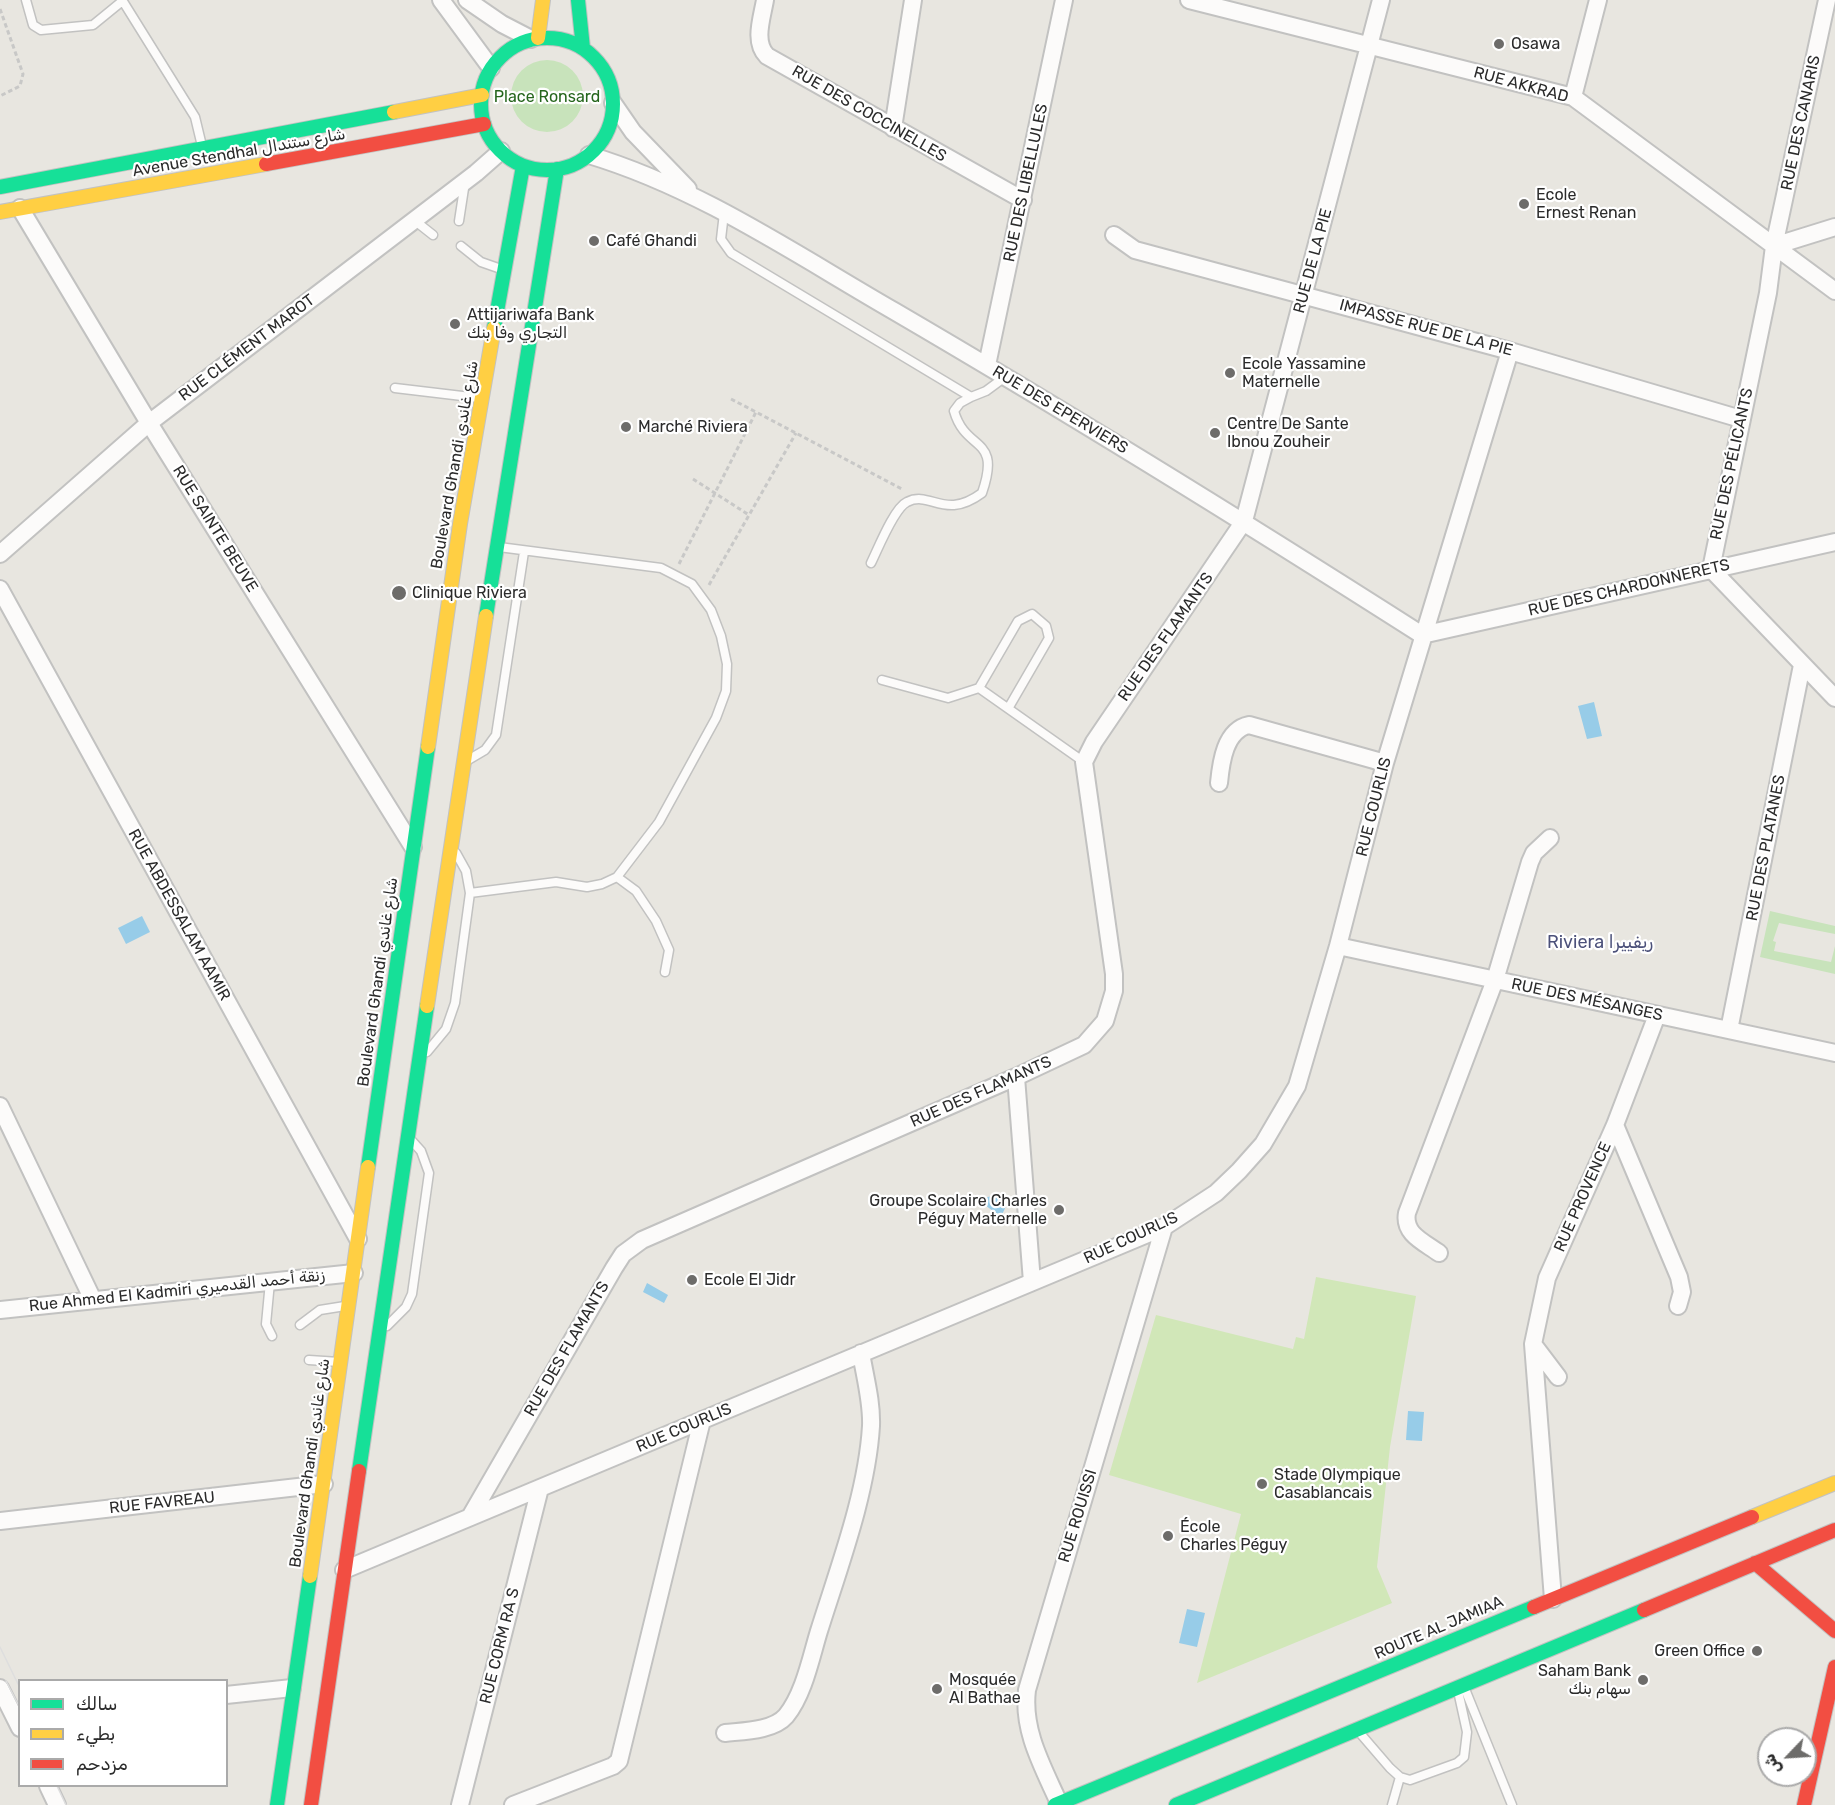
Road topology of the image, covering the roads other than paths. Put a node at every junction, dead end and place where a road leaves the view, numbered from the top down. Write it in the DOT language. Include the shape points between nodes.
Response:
graph roads {
  1 [pos="26,0"];
  2 [pos="441,0"];
  3 [pos="467,0"];
  4 [pos="543,0"];
  5 [pos="578,0"];
  6 [pos="765,0"];
  7 [pos="913,0"];
  8 [pos="1064,0"];
  9 [pos="1188,0"];
  10 [pos="1381,0"];
  11 [pos="1598,0"];
  12 [pos="1827,0"];
  13 [pos="535,39"];
  14 [pos="1369,45"];
  15 [pos="583,48"];
  16 [pos="491,68"];
  17 [pos="482,95"];
  18 [pos="1573,97"];
  19 [pos="613,103"];
  20 [pos="484,124"];
  21 [pos="893,128"];
  22 [pos="202,149"];
  23 [pos="501,151"];
  24 [pos="589,155"];
  25 [pos="523,166"];
  26 [pos="557,169"];
  27 [pos="465,181"];
  28 [pos="0,187"];
  29 [pos="693,194"];
  30 [pos="1023,200"];
  31 [pos="20,208"];
  32 [pos="724,212"];
  33 [pos="0,213"];
  34 [pos="414,220"];
  35 [pos="459,221"];
  36 [pos="1835,227"];
  37 [pos="433,235"];
  38 [pos="1113,235"];
  39 [pos="461,246"];
  40 [pos="1774,246"];
  41 [pos="505,270"];
  42 [pos="1835,291"];
  43 [pos="1304,294"];
  44 [pos="1510,351"];
  45 [pos="987,365"];
  46 [pos="1005,377"];
  47 [pos="395,388"];
  48 [pos="971,397"];
  49 [pos="483,399"];
  50 [pos="1741,419"];
  51 [pos="149,423"];
  52 [pos="1244,521"];
  53 [pos="1835,542"];
  54 [pos="498,547"];
  55 [pos="524,552"];
  56 [pos="0,554"];
  57 [pos="871,563"];
  58 [pos="1711,569"];
  59 [pos="0,589"];
  60 [pos="1422,635"];
  61 [pos="1802,665"];
  62 [pos="882,680"];
  63 [pos="979,688"];
  64 [pos="1835,698"];
  65 [pos="1009,707"];
  66 [pos="1084,762"];
  67 [pos="462,763"];
  68 [pos="1385,763"];
  69 [pos="1220,783"];
  70 [pos="1550,838"];
  71 [pos="450,845"];
  72 [pos="413,847"];
  73 [pos="617,877"];
  74 [pos="470,893"];
  75 [pos="1338,946"];
  76 [pos="665,972"];
  77 [pos="1495,980"];
  78 [pos="1657,1015"];
  79 [pos="1729,1030"];
  80 [pos="1835,1053"];
  81 [pos="418,1061"];
  82 [pos="1016,1077"];
  83 [pos="0,1106"];
  84 [pos="1615,1125"];
  85 [pos="407,1136"];
  86 [pos="1164,1227"];
  87 [pos="358,1240"];
  88 [pos="1439,1253"];
  89 [pos="354,1273"];
  90 [pos="270,1282"];
  91 [pos="1032,1282"];
  92 [pos="93,1300"];
  93 [pos="1678,1305"];
  94 [pos="348,1306"];
  95 [pos="0,1310"];
  96 [pos="300,1324"];
  97 [pos="378,1335"];
  98 [pos="272,1336"];
  99 [pos="1533,1344"];
  100 [pos="861,1353"];
  101 [pos="309,1360"];
  102 [pos="341,1362"];
  103 [pos="1558,1377"];
  104 [pos="702,1420"];
  105 [pos="1835,1483"];
  106 [pos="324,1484"];
  107 [pos="540,1488"];
  108 [pos="470,1517"];
  109 [pos="0,1521"];
  110 [pos="1835,1530"];
  111 [pos="1755,1563"];
  112 [pos="344,1570"];
  113 [pos="1553,1599"];
  114 [pos="1835,1631"];
  115 [pos="1835,1667"];
  116 [pos="1460,1686"];
  117 [pos="0,1688"];
  118 [pos="292,1688"];
  119 [pos="228,1695"];
  120 [pos="18,1721"];
  121 [pos="1357,1730"];
  122 [pos="725,1733"];
  123 [pos="1400,1777"];
  124 [pos="49,1787"];
  125 [pos="1057,1804"];
  126 [pos="57,1805"];
  127 [pos="277,1805"];
  128 [pos="311,1805"];
  129 [pos="460,1805"];
  130 [pos="513,1805"];
  131 [pos="1176,1805"];
  132 [pos="1392,1805"];
  133 [pos="1512,1805"];
  134 [pos="1804,1805"];
  1 -- 22 [label="lane" via="33,25 41,30 93,25 124,3 195,117"];
  2 -- 16 [label="street"];
  3 -- 13 [label="street"];
  4 -- 13 [label="main road"];
  5 -- 15 [label="main road"];
  6 -- 21 [label="street, RUE DES COCCINELLES" via="759,40 762,50"];
  7 -- 21 [label="street"];
  8 -- 30 [label="street, RUE DES LIBELLULES"];
  9 -- 14 [label="street, RUE AKKRAD"];
  10 -- 14 [label="street, RUE DE LA PIE"];
  11 -- 18 [label="street"];
  12 -- 40 [label="street, RUE DES CANARIS"];
  13 -- 15 [label="main road" via="561,39"];
  13 -- 16 [label="main road" via="509,50"];
  14 -- 18 [label="street, RUE AKKRAD"];
  14 -- 43 [label="street, RUE DE LA PIE"];
  15 -- 19 [label="main road" via="605,72"];
  16 -- 17 [label="main road"];
  17 -- 20 [label="main road"];
  17 -- 22 [label="main road, Avenue Stendhal شارع ستندال"];
  18 -- 40 [label="street, RUE AKKRAD"];
  19 -- 24 [label="main road" via="608,130"];
  19 -- 29 [label="street, RUE DES EPERVIERS" via="633,132"];
  20 -- 23 [label="main road"];
  20 -- 31 [label="main road, Avenue Stendhal شارع ستندال"];
  21 -- 30 [label="street, RUE DES COCCINELLES"];
  22 -- 28 [label="main road, Avenue Stendhal شارع ستندال"];
  23 -- 25 [label="main road"];
  23 -- 27 [label="street, RUE CLÉMENT MAROT"];
  24 -- 26 [label="main road"];
  24 -- 29 [label="street, RUE DES EPERVIERS"];
  25 -- 26 [label="main road"];
  25 -- 41 [label="main road, Boulevard Ghandi شارع غاندي"];
  26 -- 54 [label="main road"];
  27 -- 34 [label="street, RUE CLÉMENT MAROT"];
  27 -- 35 [label="lane"];
  29 -- 32 [label="street, RUE DES EPERVIERS"];
  30 -- 45 [label="street, RUE DES LIBELLULES"];
  31 -- 33 [label="main road, Avenue Stendhal شارع ستندال"];
  31 -- 51 [label="street, RUE SAINTE BEUVE"];
  32 -- 45 [label="street, RUE DES EPERVIERS"];
  32 -- 48 [label="lane" via="721,239 731,253"];
  34 -- 37 [label="lane"];
  34 -- 51 [label="street, RUE CLÉMENT MAROT"];
  36 -- 40 [label="street"];
  38 -- 43 [label="street, IMPASSE RUE DE LA PIE" via="1135,250"];
  39 -- 41 [label="lane" via="481,262"];
  40 -- 42 [label="street, RUE AKKRAD"];
  40 -- 50 [label="street, RUE DES PÉLICANTS"];
  41 -- 49 [label="main road, Boulevard Ghandi شارع غاندي"];
  43 -- 44 [label="street, IMPASSE RUE DE LA PIE"];
  43 -- 52 [label="street, RUE DE LA PIE"];
  44 -- 50 [label="street, IMPASSE RUE DE LA PIE"];
  44 -- 60 [label="street, RUE COURLIS"];
  45 -- 46 [label="street, RUE DES EPERVIERS"];
  46 -- 48 [label="lane"];
  46 -- 52 [label="street, RUE DES EPERVIERS"];
  47 -- 49 [label="lane"];
  48 -- 57 [label="lane" via="954,411 961,428 988,455 990,468 982,493 954,507 921,499 906,502"];
  49 -- 72 [label="main road, Boulevard Ghandi شارع غاندي" via="460,524"];
  50 -- 58 [label="street, RUE DES PÉLICANTS"];
  51 -- 56 [label="street, RUE CLÉMENT MAROT"];
  51 -- 72 [label="street, RUE SAINTE BEUVE"];
  52 -- 60 [label="street, RUE DES EPERVIERS"];
  52 -- 66 [label="street, RUE DES FLAMANTS"];
  53 -- 58 [label="street, RUE DES CHARDONNERETS"];
  54 -- 55 [label="lane"];
  54 -- 67 [label="main road"];
  55 -- 67 [label="lane" via="496,735 486,750"];
  55 -- 73 [label="lane" via="661,568 674,573 692,584 702,597 721,636 727,664 726,692 716,718 659,822"];
  58 -- 60 [label="street, RUE DES CHARDONNERETS"];
  58 -- 61 [label="street"];
  59 -- 87 [label="street, RUE ABDESSALAM AAMIR"];
  60 -- 68 [label="street, RUE COURLIS"];
  61 -- 64 [label="street"];
  61 -- 79 [label="street, RUE DES PLATANES"];
  62 -- 63 [label="lane" via="948,698"];
  63 -- 65 [label="lane"];
  63 -- 65 [label="lane" via="1018,621 1032,614 1046,626 1049,638"];
  65 -- 66 [label="lane"];
  66 -- 82 [label="street, RUE DES FLAMANTS" via="1114,974 1112,1005 1105,1022 1084,1045"];
  67 -- 71 [label="main road"];
  68 -- 69 [label="street" via="1250,726 1236,731 1225,749"];
  68 -- 75 [label="street, RUE COURLIS"];
  70 -- 77 [label="street" via="1530,862"];
  71 -- 74 [label="lane" via="466,871"];
  71 -- 81 [label="main road"];
  72 -- 87 [label="main road, Boulevard Ghandi شارع غاندي"];
  73 -- 74 [label="lane" via="587,888 556,882"];
  73 -- 76 [label="lane" via="636,891 656,921 669,950"];
  74 -- 81 [label="lane" via="451,1019 439,1040"];
  75 -- 77 [label="street, RUE DES MÉSANGES"];
  75 -- 86 [label="street, RUE COURLIS" via="1297,1086 1280,1117 1263,1144 1216,1193"];
  77 -- 78 [label="street, RUE DES MÉSANGES"];
  77 -- 88 [label="street" via="1405,1222 1407,1230"];
  78 -- 79 [label="street, RUE DES MÉSANGES"];
  78 -- 84 [label="street, RUE PROVENCE"];
  79 -- 80 [label="street, RUE DES MÉSANGES"];
  81 -- 85 [label="main road"];
  82 -- 91 [label="street"];
  82 -- 108 [label="street, RUE DES FLAMANTS" via="642,1240 623,1254"];
  83 -- 92 [label="street"];
  84 -- 93 [label="street" via="1679,1277 1682,1292"];
  84 -- 99 [label="street, RUE PROVENCE" via="1546,1278"];
  85 -- 97 [label="main road"];
  85 -- 97 [label="lane" via="421,1151 429,1173 412,1294 406,1307"];
  86 -- 91 [label="street, RUE COURLIS"];
  86 -- 125 [label="street, RUE ROUISSI" via="1027,1690 1027,1725"];
  87 -- 89 [label="main road, Boulevard Ghandi شارع غاندي"];
  89 -- 90 [label="street, Rue Ahmed El Kadmiri زنقة أحمد القدميري"];
  89 -- 94 [label="main road, Boulevard Ghandi شارع غاندي"];
  90 -- 92 [label="street, Rue Ahmed El Kadmiri زنقة أحمد القدميري"];
  90 -- 98 [label="lane" via="266,1324"];
  91 -- 100 [label="street, RUE COURLIS"];
  92 -- 95 [label="street, Rue Ahmed El Kadmiri زنقة أحمد القدميري"];
  94 -- 96 [label="lane" via="321,1310"];
  94 -- 102 [label="main road, Boulevard Ghandi شارع غاندي"];
  97 -- 112 [label="main road"];
  99 -- 103 [label="street"];
  99 -- 113 [label="street, RUE PROVENCE"];
  100 -- 104 [label="street, RUE COURLIS"];
  100 -- 122 [label="street" via="869,1398 869,1439 860,1491 810,1662 785,1718 757,1729"];
  101 -- 102 [label="lane"];
  102 -- 106 [label="main road, Boulevard Ghandi شارع غاندي"];
  104 -- 107 [label="street, RUE COURLIS"];
  104 -- 130 [label="street" via="619,1761 608,1769"];
  105 -- 113 [label="main road, ROUTE AL JAMIAA"];
  106 -- 109 [label="street, RUE FAVREAU"];
  106 -- 118 [label="main road, Boulevard Ghandi شارع غاندي"];
  107 -- 108 [label="street, RUE COURLIS"];
  107 -- 129 [label="street, RUE CORM RA S"];
  108 -- 112 [label="street, RUE COURLIS"];
  110 -- 111 [label="main road"];
  111 -- 114 [label="main road"];
  111 -- 116 [label="main road"];
  112 -- 128 [label="main road"];
  113 -- 125 [label="main road, ROUTE AL JAMIAA"];
  115 -- 134 [label="main road"];
  116 -- 121 [label="main road"];
  116 -- 123 [label="lane" via="1467,1732 1464,1757 1415,1779"];
  116 -- 133 [label="lane"];
  117 -- 120 [label="street"];
  118 -- 119 [label="street"];
  118 -- 127 [label="main road, Boulevard Ghandi شارع غاندي"];
  121 -- 123 [label="lane"];
  121 -- 131 [label="main road"];
  123 -- 132 [label="lane"];
  124 -- 126 [label="street"];
}
